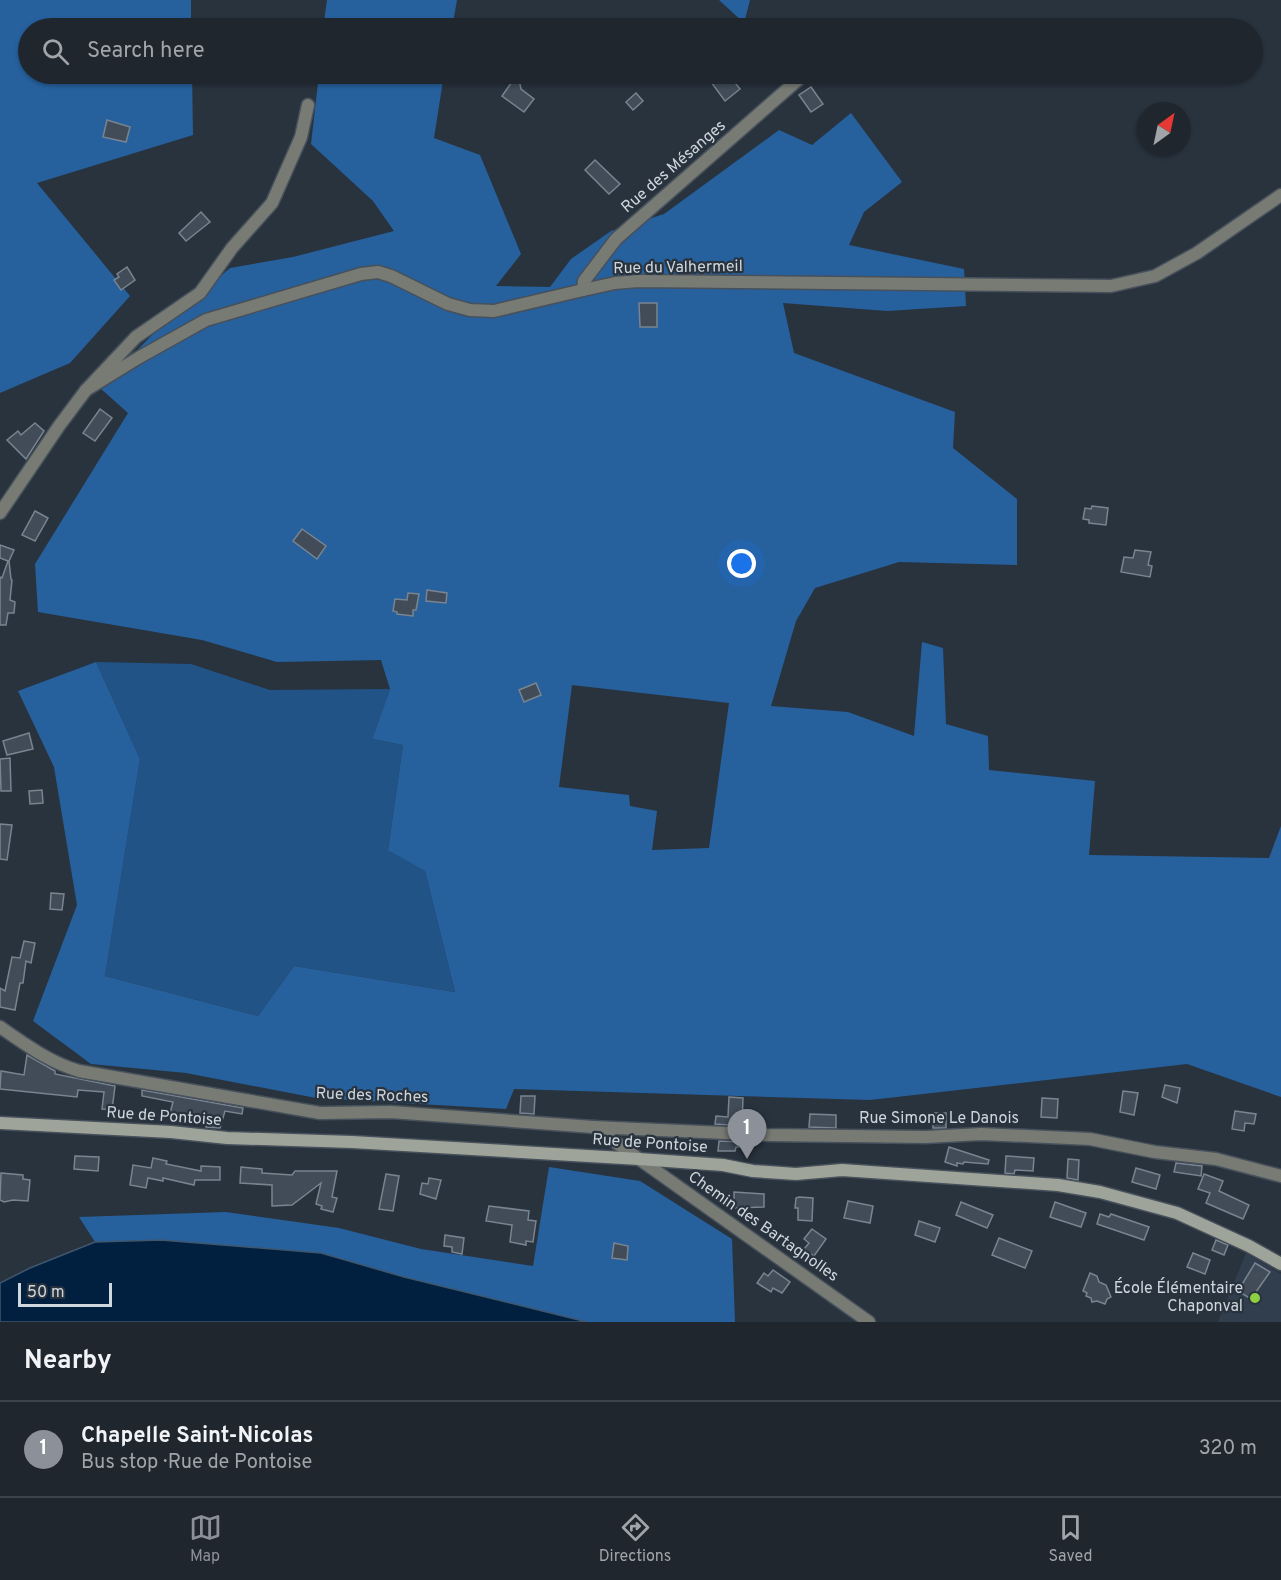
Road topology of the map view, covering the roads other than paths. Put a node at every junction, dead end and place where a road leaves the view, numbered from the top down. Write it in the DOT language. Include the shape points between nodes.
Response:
graph roads {
  1 [pos="793,84"];
  2 [pos="308,105"];
  3 [pos="1281,195"];
  4 [pos="583,290"];
  5 [pos="86,390"];
  6 [pos="0,513"];
  7 [pos="0,1027"];
  8 [pos="0,1123"];
  9 [pos="593,1126"];
  10 [pos="639,1159"];
  11 [pos="1281,1176"];
  12 [pos="1281,1264"];
  13 [pos="869,1322"];
  1 -- 4 [label="street, Rue des Mésanges" via="616,239 584,281"];
  2 -- 5 [label="street, Rue du Valhermeil" via="301,137 272,203 231,248 200,293 136,337"];
  3 -- 4 [label="street, Rue du Valhermeil" via="1197,253 1155,276 1111,286 638,281"];
  4 -- 5 [label="street, Rue du Valhermeil" via="494,311 470,310 448,304 391,276 378,272 361,274 206,320"];
  5 -- 6 [label="street, Rue du Valhermeil"];
  7 -- 9 [label="street, Rue des Roches" via="42,1057 80,1071 320,1113 391,1112"];
  8 -- 10 [label="main road, Rue de Pontoise"];
  9 -- 10 [label="street"];
  9 -- 11 [label="street, Rue Simone Le Danois" via="767,1135 981,1134 1090,1139 1216,1159"];
  10 -- 12 [label="main road, Rue de Pontoise" via="753,1171 842,1170 1082,1188 1177,1213"];
  10 -- 13 [label="street, Chemin des Bartagnolles"];
}
